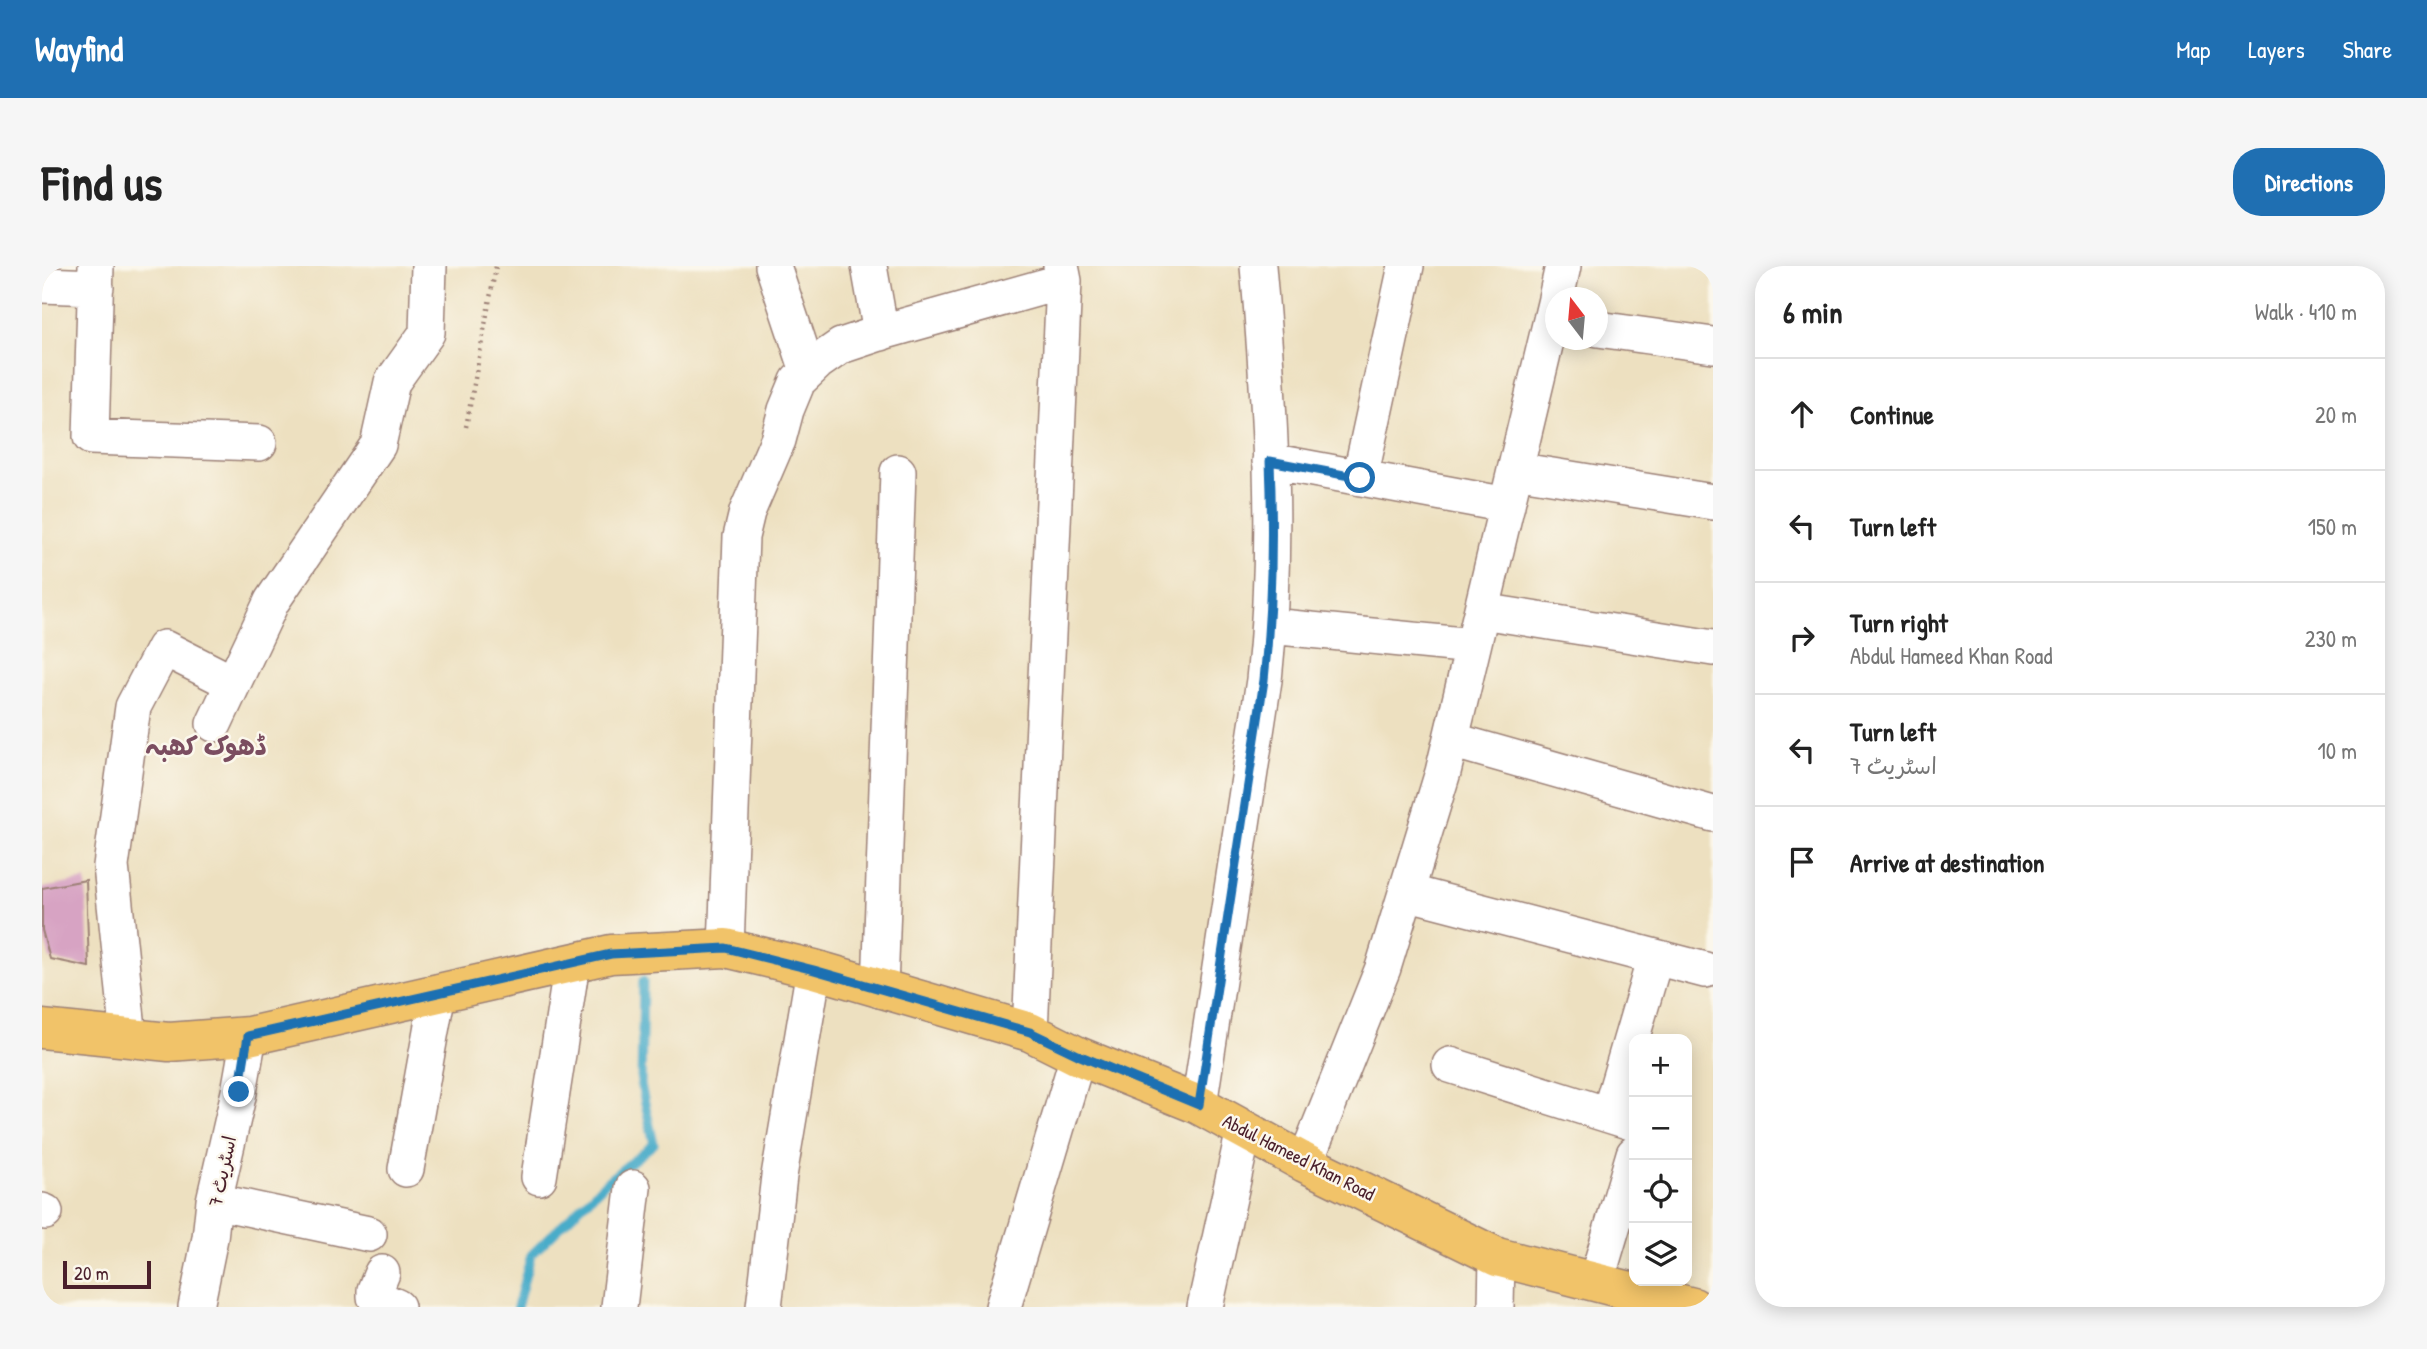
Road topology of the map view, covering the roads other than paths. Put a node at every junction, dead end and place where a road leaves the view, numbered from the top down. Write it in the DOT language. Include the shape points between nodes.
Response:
graph roads {
  1 [pos="429,266"];
  2 [pos="773,266"];
  3 [pos="869,266"];
  4 [pos="1258,266"];
  5 [pos="1406,266"];
  6 [pos="1563,266"];
  7 [pos="1063,273"];
  8 [pos="96,276"];
  9 [pos="42,285"];
  10 [pos="1559,287"];
  11 [pos="1608,330"];
  12 [pos="881,333"];
  13 [pos="1713,345"];
  14 [pos="1545,347"];
  15 [pos="808,371"];
  16 [pos="259,443"];
  17 [pos="1270,461"];
  18 [pos="1515,470"];
  19 [pos="898,472"];
  20 [pos="1360,478"];
  21 [pos="1713,502"];
  22 [pos="1507,505"];
  23 [pos="1482,611"];
  24 [pos="1270,625"];
  25 [pos="1473,646"];
  26 [pos="1713,648"];
  27 [pos="233,683"];
  28 [pos="214,724"];
  29 [pos="1451,740"];
  30 [pos="1713,814"];
  31 [pos="1406,892"];
  32 [pos="726,948"];
  33 [pos="1655,958"];
  34 [pos="572,963"];
  35 [pos="814,970"];
  36 [pos="1705,970"];
  37 [pos="880,990"];
  38 [pos="438,992"];
  39 [pos="42,1029"];
  40 [pos="1030,1032"];
  41 [pos="248,1036"];
  42 [pos="129,1038"];
  43 [pos="1078,1055"];
  44 [pos="1450,1065"];
  45 [pos="1199,1105"];
  46 [pos="1622,1119"];
  47 [pos="1244,1130"];
  48 [pos="1632,1160"];
  49 [pos="1306,1164"];
  50 [pos="406,1169"];
  51 [pos="539,1177"];
  52 [pos="633,1188"];
  53 [pos="214,1201"];
  54 [pos="369,1234"];
  55 [pos="1497,1257"];
  56 [pos="382,1273"];
  57 [pos="1596,1282"];
  58 [pos="196,1307"];
  59 [pos="397,1307"];
  60 [pos="618,1307"];
  61 [pos="764,1307"];
  62 [pos="1003,1307"];
  63 [pos="1205,1307"];
  64 [pos="1496,1307"];
  65 [pos="1693,1307"];
  1 -- 27 [label="street" via="427,333 392,382 377,446 272,601"];
  2 -- 15 [label="street"];
  3 -- 12 [label="street"];
  4 -- 17 [label="street"];
  5 -- 20 [label="street"];
  6 -- 10 [label="street"];
  7 -- 12 [label="street"];
  7 -- 40 [label="street"];
  8 -- 9 [label="street"];
  8 -- 16 [label="street" via="91,437"];
  11 -- 13 [label="street"];
  12 -- 15 [label="street" via="841,346"];
  14 -- 18 [label="street"];
  15 -- 32 [label="street" via="786,410 741,537"];
  17 -- 20 [label="street"];
  17 -- 24 [label="street"];
  18 -- 21 [label="street"];
  18 -- 22 [label="street"];
  19 -- 37 [label="street"];
  20 -- 22 [label="street"];
  22 -- 23 [label="street"];
  23 -- 25 [label="street"];
  23 -- 26 [label="street"];
  24 -- 25 [label="street"];
  24 -- 45 [label="street"];
  25 -- 29 [label="street"];
  27 -- 28 [label="street"];
  27 -- 42 [label="street" via="164,648 134,707 111,866"];
  29 -- 30 [label="street"];
  29 -- 31 [label="street"];
  31 -- 33 [label="street"];
  31 -- 49 [label="street" via="1383,968"];
  32 -- 34 [label="main road, Abdul Hameed Khan Road" via="611,954"];
  32 -- 35 [label="main road, Abdul Hameed Khan Road"];
  33 -- 36 [label="street"];
  33 -- 46 [label="street"];
  34 -- 38 [label="main road, Abdul Hameed Khan Road"];
  34 -- 51 [label="street"];
  35 -- 37 [label="main road, Abdul Hameed Khan Road"];
  35 -- 61 [label="street" via="779,1176"];
  37 -- 40 [label="main road, Abdul Hameed Khan Road"];
  38 -- 41 [label="main road, Abdul Hameed Khan Road"];
  38 -- 50 [label="street"];
  39 -- 42 [label="main road, Abdul Hameed Khan Road"];
  40 -- 43 [label="main road, Abdul Hameed Khan Road"];
  41 -- 42 [label="main road, Abdul Hameed Khan Road" via="169,1042"];
  41 -- 53 [label="street, اسٹریٹ 7"];
  43 -- 45 [label="main road, Abdul Hameed Khan Road"];
  43 -- 62 [label="street"];
  44 -- 46 [label="street"];
  45 -- 47 [label="main road, Abdul Hameed Khan Road"];
  47 -- 49 [label="main road, Abdul Hameed Khan Road"];
  47 -- 63 [label="street"];
  48 -- 57 [label="street"];
  49 -- 55 [label="main road, Abdul Hameed Khan Road"];
  52 -- 60 [label="street"];
  53 -- 54 [label="street"];
  53 -- 58 [label="street, اسٹریٹ 7"];
  55 -- 57 [label="main road, Abdul Hameed Khan Road"];
  55 -- 64 [label="street"];
  56 -- 59 [label="street" via="376,1297"];
  57 -- 65 [label="main road, Abdul Hameed Khan Road"];
}
